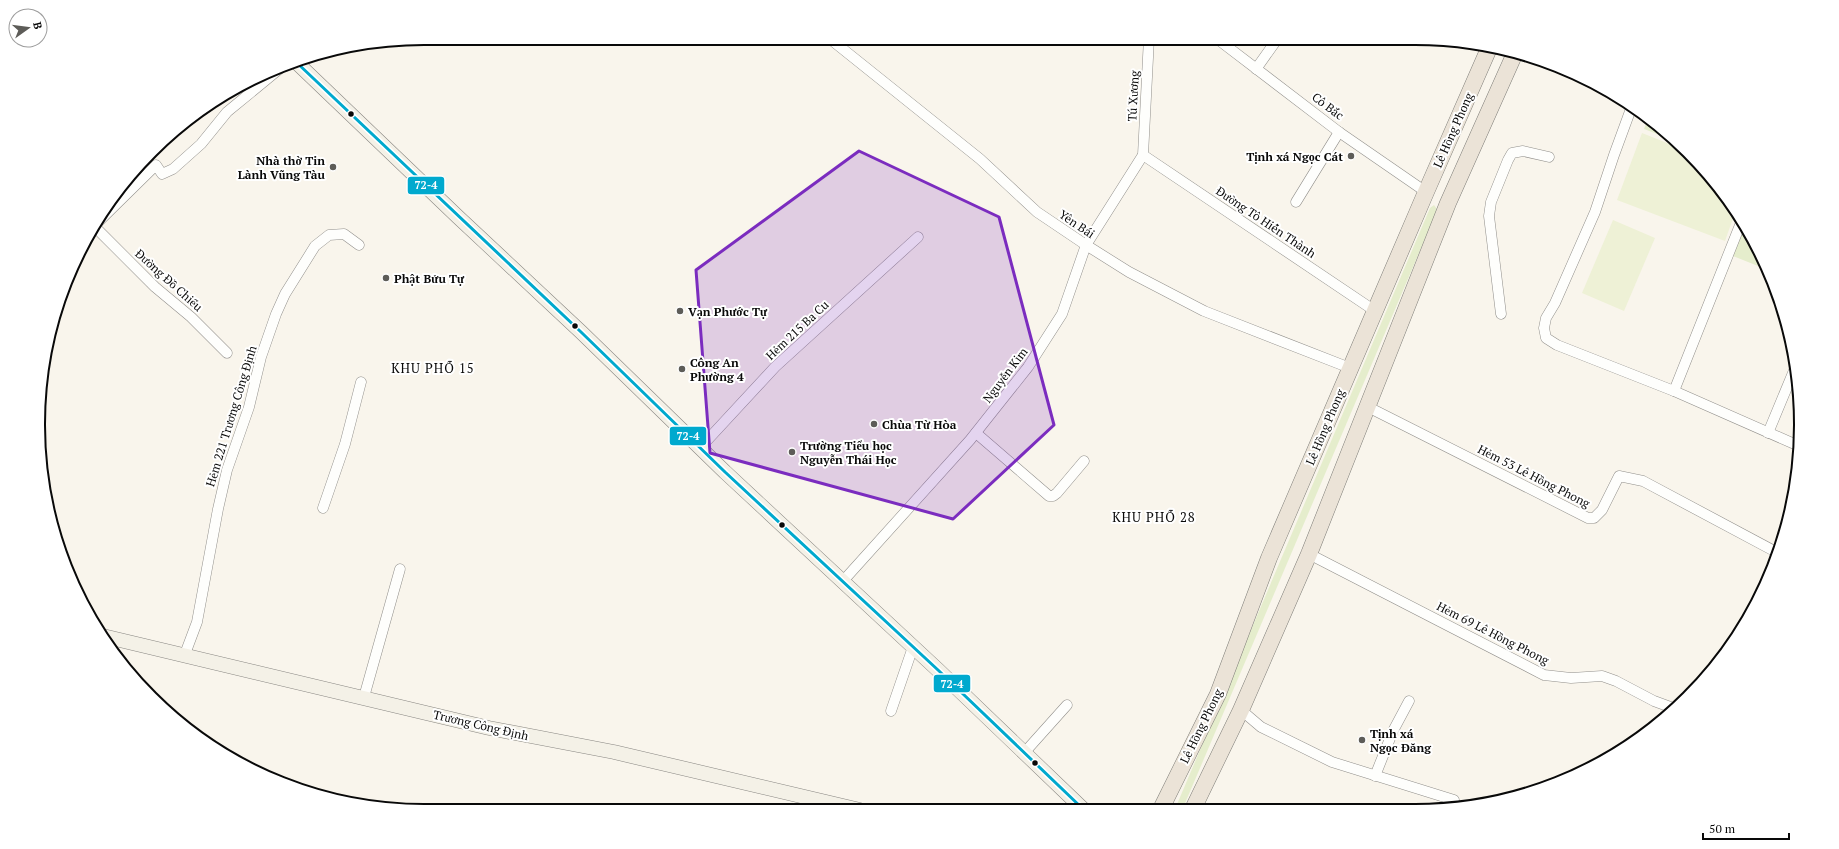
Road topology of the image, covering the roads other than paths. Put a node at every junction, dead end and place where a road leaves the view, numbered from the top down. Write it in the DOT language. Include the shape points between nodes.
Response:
graph roads {
  1 [pos="838,45"];
  2 [pos="1149,45"];
  3 [pos="1225,45"];
  4 [pos="1273,45"];
  5 [pos="1487,52"];
  6 [pos="1513,58"];
  7 [pos="300,66"];
  8 [pos="1256,69"];
  9 [pos="266,80"];
  10 [pos="1630,112"];
  11 [pos="1339,132"];
  12 [pos="1143,155"];
  13 [pos="1550,158"];
  14 [pos="1426,192"];
  15 [pos="1296,202"];
  16 [pos="1448,203"];
  17 [pos="114,206"];
  18 [pos="1739,228"];
  19 [pos="99,231"];
  20 [pos="918,237"];
  21 [pos="359,245"];
  22 [pos="1086,245"];
  23 [pos="1375,310"];
  24 [pos="1501,314"];
  25 [pos="227,353"];
  26 [pos="1350,368"];
  27 [pos="1791,381"];
  28 [pos="361,382"];
  29 [pos="1674,391"];
  30 [pos="1368,407"];
  31 [pos="976,433"];
  32 [pos="1768,433"];
  33 [pos="1793,444"];
  34 [pos="700,448"];
  35 [pos="1084,461"];
  36 [pos="323,508"];
  37 [pos="1772,550"];
  38 [pos="1309,554"];
  39 [pos="400,569"];
  40 [pos="843,581"];
  41 [pos="111,638"];
  42 [pos="913,647"];
  43 [pos="185,654"];
  44 [pos="364,698"];
  45 [pos="1409,701"];
  46 [pos="1067,705"];
  47 [pos="1669,706"];
  48 [pos="1241,710"];
  49 [pos="891,711"];
  50 [pos="1024,753"];
  51 [pos="1375,776"];
  52 [pos="1454,800"];
  53 [pos="835,804"];
  54 [pos="1078,804"];
  55 [pos="1163,804"];
  56 [pos="1195,804"];
  1 -- 22 [label="street, Yên Bái" via="980,159 1037,212"];
  2 -- 12 [label="street, Tú Xương"];
  3 -- 8 [label="street, Cô Bắc"];
  4 -- 8 [label="street"];
  5 -- 14 [label="main road, Lê Hồng Phong"];
  6 -- 16 [label="main road"];
  7 -- 34 [label="main road"];
  8 -- 11 [label="street, Cô Bắc"];
  9 -- 17 [label="street" via="227,112 201,144 173,169 162,174 156,165"];
  10 -- 29 [label="street" via="1595,212 1546,318 1544,332 1550,342"];
  11 -- 14 [label="street, Cô Bắc"];
  11 -- 15 [label="street"];
  12 -- 22 [label="street, Nguyễn Kim"];
  12 -- 23 [label="street, Đường Tô Hiến Thành"];
  13 -- 24 [label="street" via="1523,151 1512,153 1491,202 1489,224"];
  14 -- 16 [label="main road"];
  14 -- 23 [label="main road, Lê Hồng Phong"];
  16 -- 30 [label="main road"];
  18 -- 29 [label="street"];
  19 -- 25 [label="street, Đường Đồ Chiểu"];
  20 -- 34 [label="street, Hẻm 215 Ba Cu" via="775,367"];
  21 -- 43 [label="street, Hẻm 221 Trương Công Định" via="344,234 329,235 315,246 285,294 276,314 261,357 249,407 227,470 196,622"];
  22 -- 26 [label="street, Yên Bái" via="1129,272 1204,311"];
  22 -- 31 [label="street, Nguyễn Kim" via="1062,314 1028,367"];
  23 -- 26 [label="main road, Lê Hồng Phong"];
  26 -- 55 [label="main road, Lê Hồng Phong" via="1269,558 1218,694"];
  27 -- 32 [label="street"];
  28 -- 36 [label="street" via="345,444"];
  29 -- 32 [label="street"];
  30 -- 37 [label="street, Hẻm 53 Lê Hồng Phong" via="1588,518 1594,518 1602,510 1619,476 1643,481"];
  30 -- 38 [label="main road"];
  31 -- 35 [label="street" via="1050,496 1057,493"];
  31 -- 40 [label="street, Nguyễn Kim"];
  32 -- 33 [label="street"];
  34 -- 40 [label="main road"];
  38 -- 47 [label="street, Hẻm 69 Lê Hồng Phong" via="1544,675 1571,678 1602,676"];
  38 -- 48 [label="main road"];
  39 -- 44 [label="street"];
  40 -- 42 [label="main road"];
  41 -- 43 [label="main road, Trương Công Định"];
  42 -- 49 [label="street"];
  42 -- 50 [label="main road"];
  43 -- 44 [label="main road, Trương Công Định"];
  44 -- 53 [label="main road, Trương Công Định" via="489,728 614,752"];
  45 -- 51 [label="street"];
  46 -- 50 [label="street"];
  48 -- 51 [label="street" via="1261,727 1294,744 1332,762"];
  48 -- 56 [label="main road"];
  50 -- 54 [label="main road"];
  51 -- 52 [label="street"];
}
